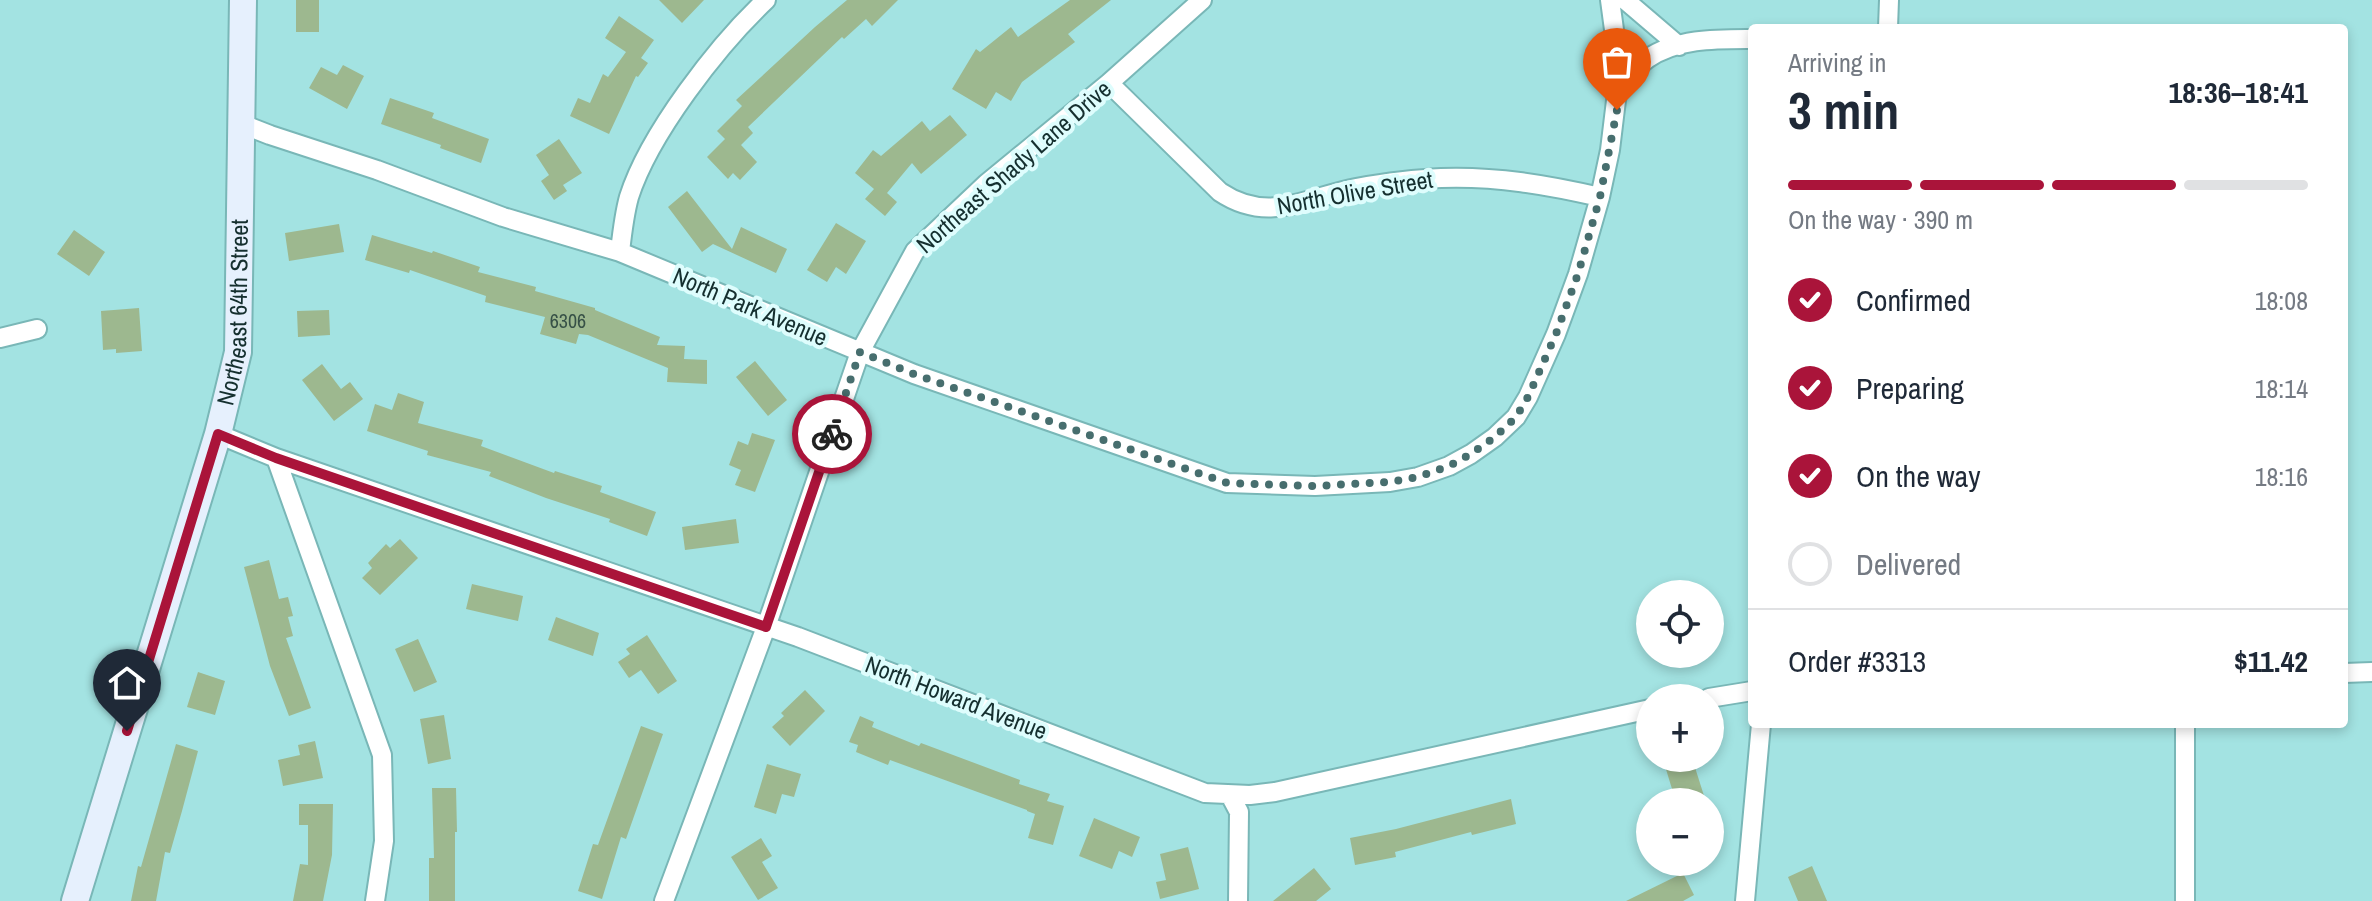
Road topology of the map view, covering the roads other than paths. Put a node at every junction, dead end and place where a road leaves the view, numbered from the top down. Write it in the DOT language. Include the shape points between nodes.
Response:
graph roads {
  1 [pos="243,0"];
  2 [pos="766,0"];
  3 [pos="1202,0"];
  4 [pos="1610,0"];
  5 [pos="1625,0"];
  6 [pos="1889,0"];
  7 [pos="1888,24"];
  8 [pos="1748,39"];
  9 [pos="1679,46"];
  10 [pos="1109,83"];
  11 [pos="1618,84"];
  12 [pos="242,124"];
  13 [pos="1600,197"];
  14 [pos="620,252"];
  15 [pos="37,329"];
  16 [pos="0,338"];
  17 [pos="860,352"];
  18 [pos="218,434"];
  19 [pos="276,458"];
  20 [pos="766,627"];
  21 [pos="2372,672"];
  22 [pos="2348,673"];
  23 [pos="1748,692"];
  24 [pos="1724,696"];
  25 [pos="1636,712"];
  26 [pos="1761,728"];
  27 [pos="2185,728"];
  28 [pos="1230,795"];
  29 [pos="75,901"];
  30 [pos="375,901"];
  31 [pos="664,901"];
  32 [pos="1238,901"];
  33 [pos="1745,901"];
  34 [pos="2185,901"];
  1 -- 12 [label="street, Northeast 64th Street"];
  2 -- 14 [label="street" via="695,81 647,158 630,195"];
  3 -- 10 [label="street, Northeast Shady Lane Drive"];
  4 -- 11 [label="street, North Park Avenue"];
  5 -- 9 [label="street"];
  6 -- 7 [label="street"];
  8 -- 9 [label="street"];
  9 -- 11 [label="street" via="1649,58"];
  10 -- 13 [label="street, North Olive Street" via="1220,192 1242,205 1280,209 1355,188 1443,178 1509,180"];
  10 -- 17 [label="street, Northeast Shady Lane Drive" via="986,184 915,251"];
  11 -- 13 [label="street, North Park Avenue"];
  12 -- 14 [label="street, North Park Avenue" via="503,217"];
  12 -- 18 [label="street, Northeast 64th Street" via="238,352"];
  13 -- 17 [label="street, North Park Avenue" via="1556,334 1516,417 1471,454 1418,477 1315,486 1227,483"];
  14 -- 17 [label="street, North Park Avenue"];
  15 -- 16 [label="street"];
  17 -- 20 [label="street, Northeast Shady Lane Drive"];
  18 -- 19 [label="street, Northeast 64th Street"];
  18 -- 29 [label="street"];
  19 -- 20 [label="street, North Howard Avenue"];
  19 -- 30 [label="street" via="382,755 384,841"];
  20 -- 28 [label="street, North Howard Avenue" via="1205,793"];
  20 -- 31 [label="street, Northeast Shady Lane Drive"];
  21 -- 22 [label="street"];
  23 -- 24 [label="street"];
  25 -- 28 [label="street, North Howard Avenue" via="1275,792"];
  26 -- 33 [label="street"];
  27 -- 34 [label="street"];
  28 -- 32 [label="street" via="1239,812"];
}
